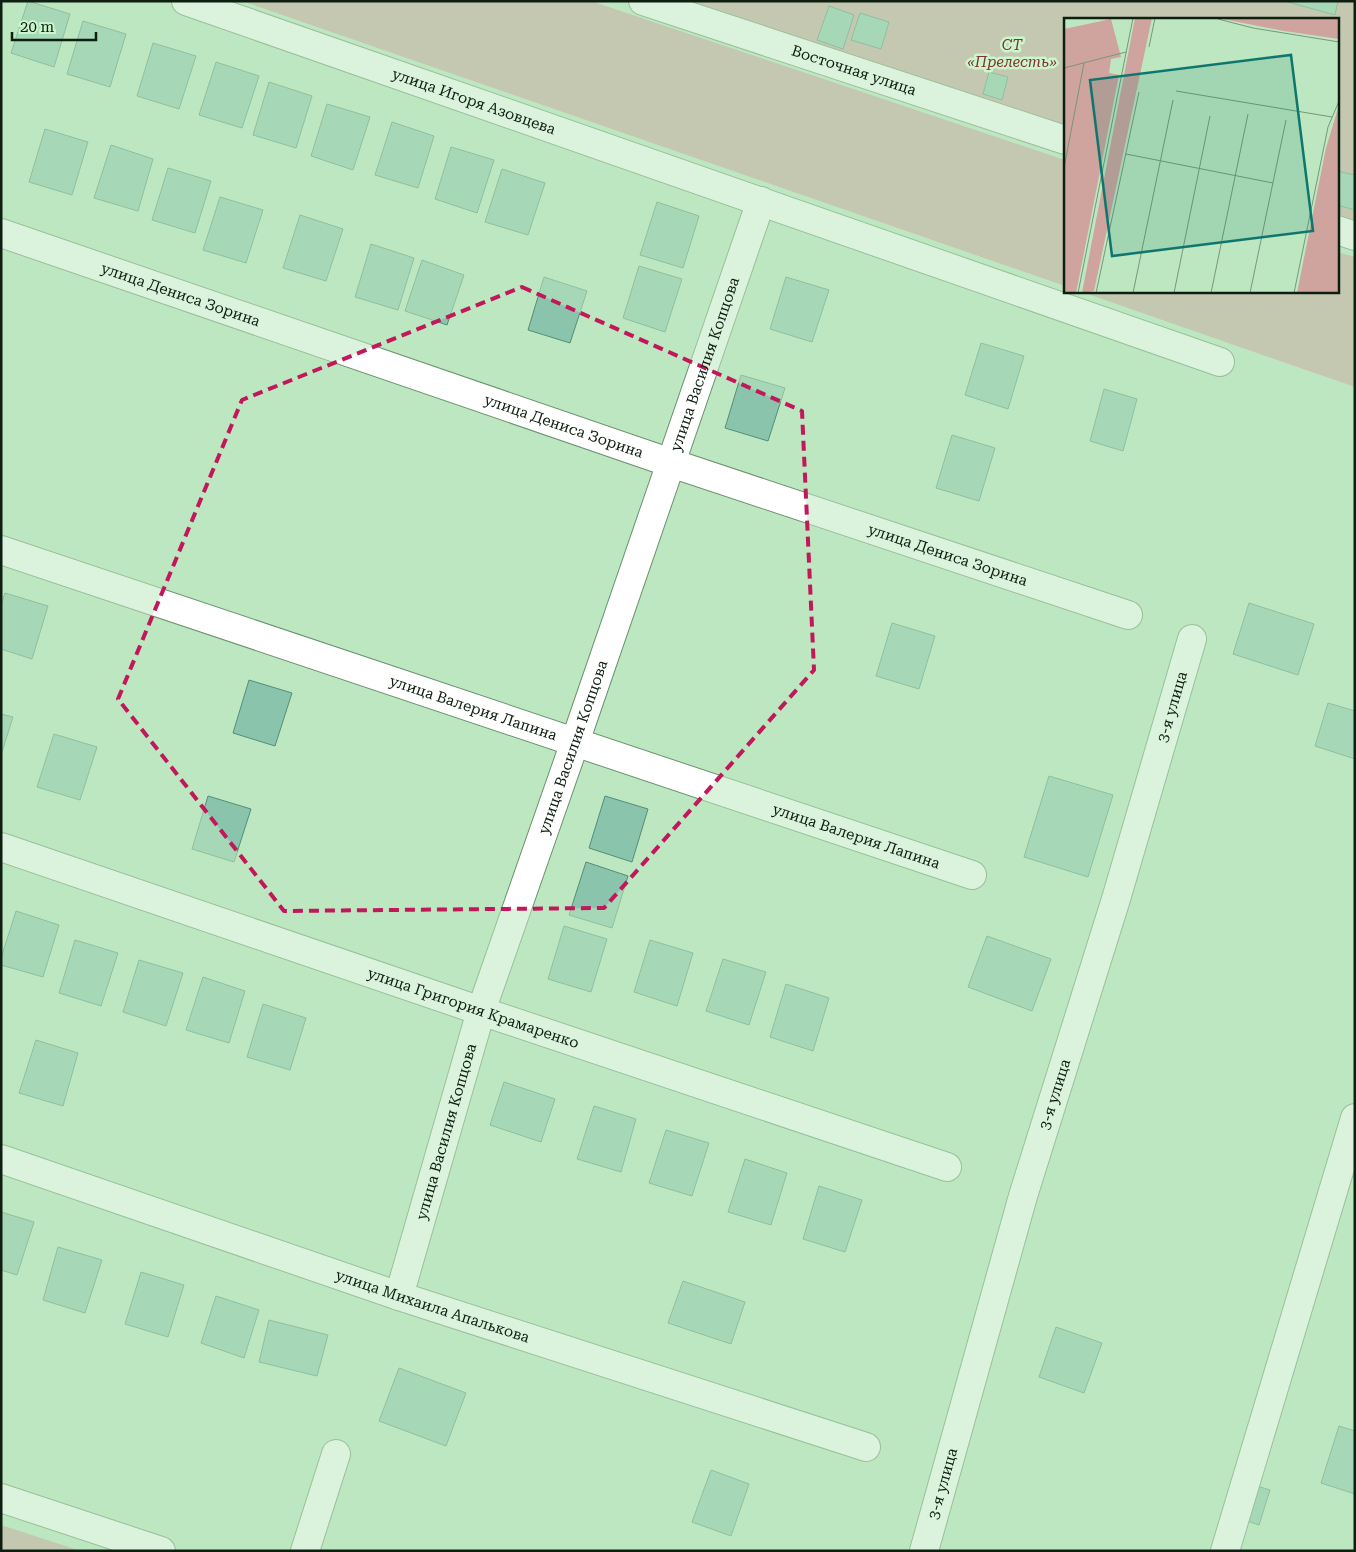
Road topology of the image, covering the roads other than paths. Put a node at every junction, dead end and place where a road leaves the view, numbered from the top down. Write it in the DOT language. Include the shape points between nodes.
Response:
graph roads {
  1 [pos="186,1"];
  2 [pos="643,1"];
  3 [pos="1064,140"];
  4 [pos="761,201"];
  5 [pos="1338,230"];
  6 [pos="1,233"];
  7 [pos="1355,236"];
  8 [pos="1220,362"];
  9 [pos="671,463"];
  10 [pos="1,550"];
  11 [pos="1128,615"];
  12 [pos="1192,639"];
  13 [pos="575,742"];
  14 [pos="1,847"];
  15 [pos="972,875"];
  16 [pos="481,1012"];
  17 [pos="1355,1118"];
  18 [pos="1,1159"];
  19 [pos="946,1167"];
  20 [pos="399,1296"];
  21 [pos="866,1448"];
  22 [pos="336,1454"];
  23 [pos="1,1498"];
  24 [pos="161,1551"];
  25 [pos="305,1551"];
  26 [pos="924,1551"];
  27 [pos="1224,1551"];
  1 -- 4 [label="street, улица Игоря Азовцева"];
  2 -- 3 [label="street, Восточная улица"];
  4 -- 8 [label="street, улица Игоря Азовцева"];
  4 -- 9 [label="street, улица Василия Копцова"];
  5 -- 7 [label="street"];
  6 -- 9 [label="street, улица Дениса Зорина"];
  9 -- 11 [label="street, улица Дениса Зорина"];
  9 -- 13 [label="street, улица Василия Копцова"];
  10 -- 13 [label="street, улица Валерия Лапина"];
  12 -- 26 [label="street, 3-я улица" via="1116,899 1023,1196"];
  13 -- 15 [label="street, улица Валерия Лапина"];
  13 -- 16 [label="street, улица Василия Копцова"];
  14 -- 16 [label="street, улица Григория Крамаренко"];
  16 -- 19 [label="street, улица Григория Крамаренко"];
  16 -- 20 [label="street, улица Василия Копцова"];
  17 -- 27 [label="street"];
  18 -- 20 [label="street, улица Михаила Апалькова"];
  20 -- 21 [label="street, улица Михаила Апалькова"];
  22 -- 25 [label="street"];
  23 -- 24 [label="street"];
}
